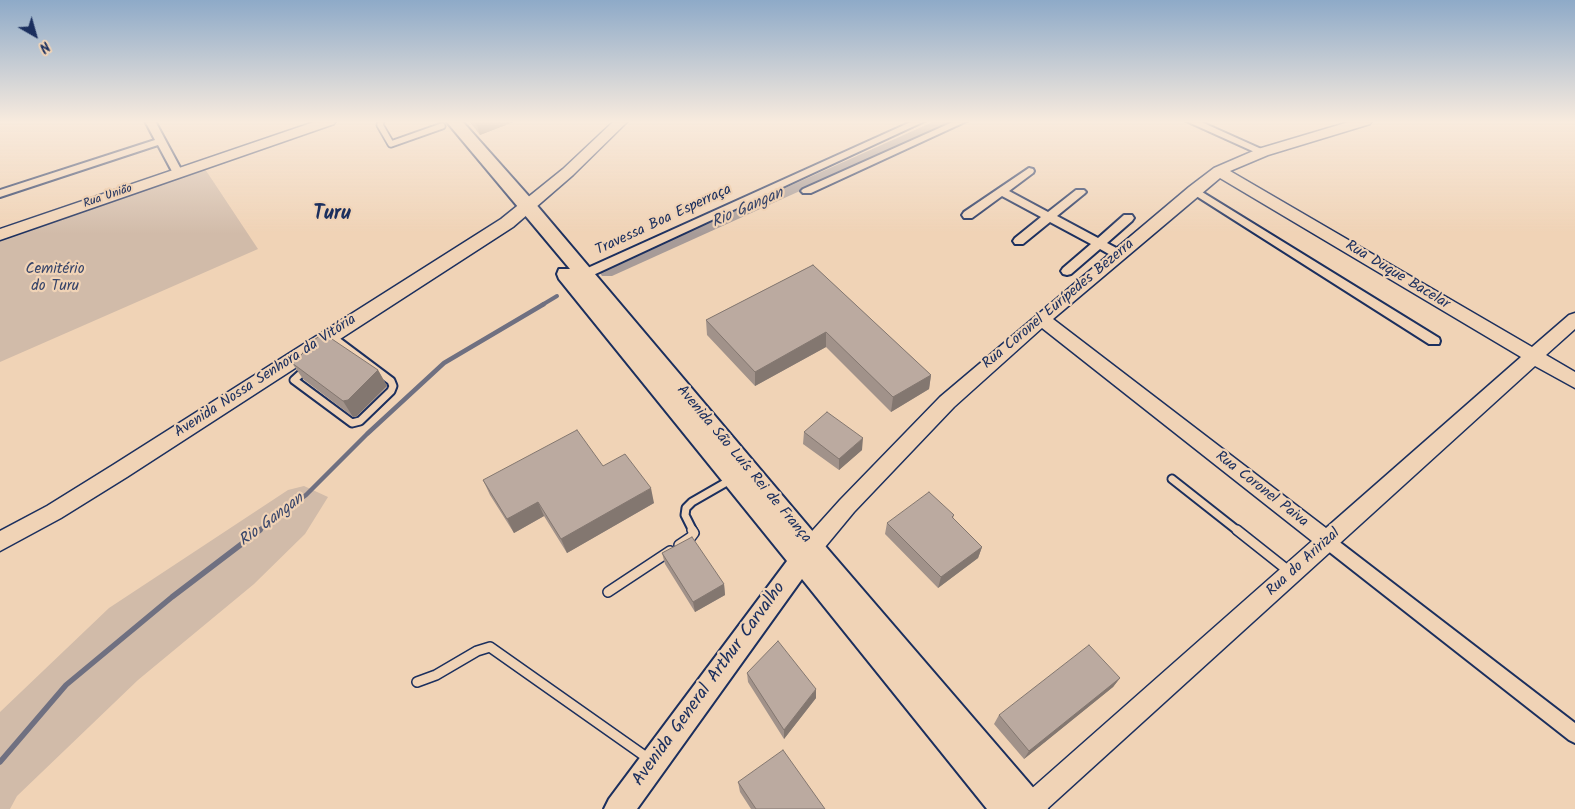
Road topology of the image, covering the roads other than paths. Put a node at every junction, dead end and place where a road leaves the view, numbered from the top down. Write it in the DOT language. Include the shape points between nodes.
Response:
graph roads {
  1 [pos="107,159"];
  2 [pos="170,159"];
  3 [pos="219,159"];
  4 [pos="477,159"];
  5 [pos="582,159"];
  6 [pos="836,159"];
  7 [pos="877,159"];
  8 [pos="1247,159"];
  9 [pos="1029,171"];
  10 [pos="1219,171"];
  11 [pos="178,173"];
  12 [pos="1194,190"];
  13 [pos="807,191"];
  14 [pos="1001,191"];
  15 [pos="1080,192"];
  16 [pos="0,194"];
  17 [pos="522,210"];
  18 [pos="968,215"];
  19 [pos="1048,217"];
  20 [pos="1128,218"];
  21 [pos="0,235"];
  22 [pos="1018,241"];
  23 [pos="1098,244"];
  24 [pos="1118,254"];
  25 [pos="1067,271"];
  26 [pos="585,274"];
  27 [pos="1042,319"];
  28 [pos="1575,319"];
  29 [pos="330,336"];
  30 [pos="1434,340"];
  31 [pos="1534,357"];
  32 [pos="304,360"];
  33 [pos="1575,381"];
  34 [pos="733,478"];
  35 [pos="1172,480"];
  36 [pos="0,542"];
  37 [pos="1328,542"];
  38 [pos="806,554"];
  39 [pos="1292,574"];
  40 [pos="608,592"];
  41 [pos="417,682"];
  42 [pos="1575,734"];
  43 [pos="654,762"];
  44 [pos="1023,808"];
  45 [pos="619,809"];
  1 -- 16 [label="street"];
  2 -- 11 [label="street"];
  3 -- 11 [label="main road, Rua União"];
  4 -- 17 [label="main road, Avenida São Luís Rei de França"];
  5 -- 17 [label="main road, Avenida Nossa Senhora da Vitória"];
  6 -- 26 [label="street, Travessa Boa Esperraça"];
  7 -- 13 [label="street"];
  8 -- 10 [label="main road, Rua Coronel Eurípedes Bezerra"];
  9 -- 14 [label="street"];
  10 -- 12 [label="main road, Rua Coronel Eurípedes Bezerra"];
  10 -- 31 [label="main road, Rua Duque Bacelar"];
  11 -- 21 [label="main road, Rua União"];
  12 -- 24 [label="main road, Rua Coronel Eurípedes Bezerra"];
  12 -- 30 [label="street"];
  14 -- 18 [label="street"];
  14 -- 19 [label="street"];
  15 -- 19 [label="street"];
  17 -- 26 [label="main road, Avenida São Luís Rei de França"];
  17 -- 29 [label="main road, Avenida Nossa Senhora da Vitória"];
  17 -- 34 [label="main road, Avenida São Luís Rei de França"];
  19 -- 22 [label="street"];
  19 -- 23 [label="street"];
  20 -- 23 [label="street"];
  23 -- 24 [label="street"];
  23 -- 25 [label="street"];
  24 -- 27 [label="main road, Rua Coronel Eurípedes Bezerra"];
  26 -- 38 [label="main road, Avenida São Luís Rei de França"];
  27 -- 37 [label="main road, Rua Coronel Paiva"];
  27 -- 38 [label="main road, Rua Coronel Eurípedes Bezerra" via="941,408"];
  28 -- 31 [label="main road, Rua do Aririzal"];
  29 -- 32 [label="main road, Avenida Nossa Senhora da Vitória"];
  29 -- 32 [label="lane" via="391,381 393,386 360,421 352,423 294,380 309,367"];
  31 -- 33 [label="main road, Rua Duque Bacelar"];
  31 -- 37 [label="main road, Rua do Aririzal"];
  32 -- 36 [label="main road, Avenida Nossa Senhora da Vitória"];
  34 -- 38 [label="main road, Avenida São Luís Rei de França"];
  34 -- 40 [label="lane" via="686,508 685,515 694,532 691,537"];
  35 -- 39 [label="lane"];
  37 -- 39 [label="main road, Rua do Aririzal"];
  37 -- 42 [label="street, Rua Coronel Paiva"];
  38 -- 43 [label="main road, Avenida General Arthur Carvalho"];
  38 -- 44 [label="main road, Avenida São Luís Rei de França"];
  39 -- 44 [label="main road, Rua do Aririzal"];
  41 -- 43 [label="lane" via="490,647"];
  43 -- 45 [label="main road, Avenida General Arthur Carvalho"];
}
